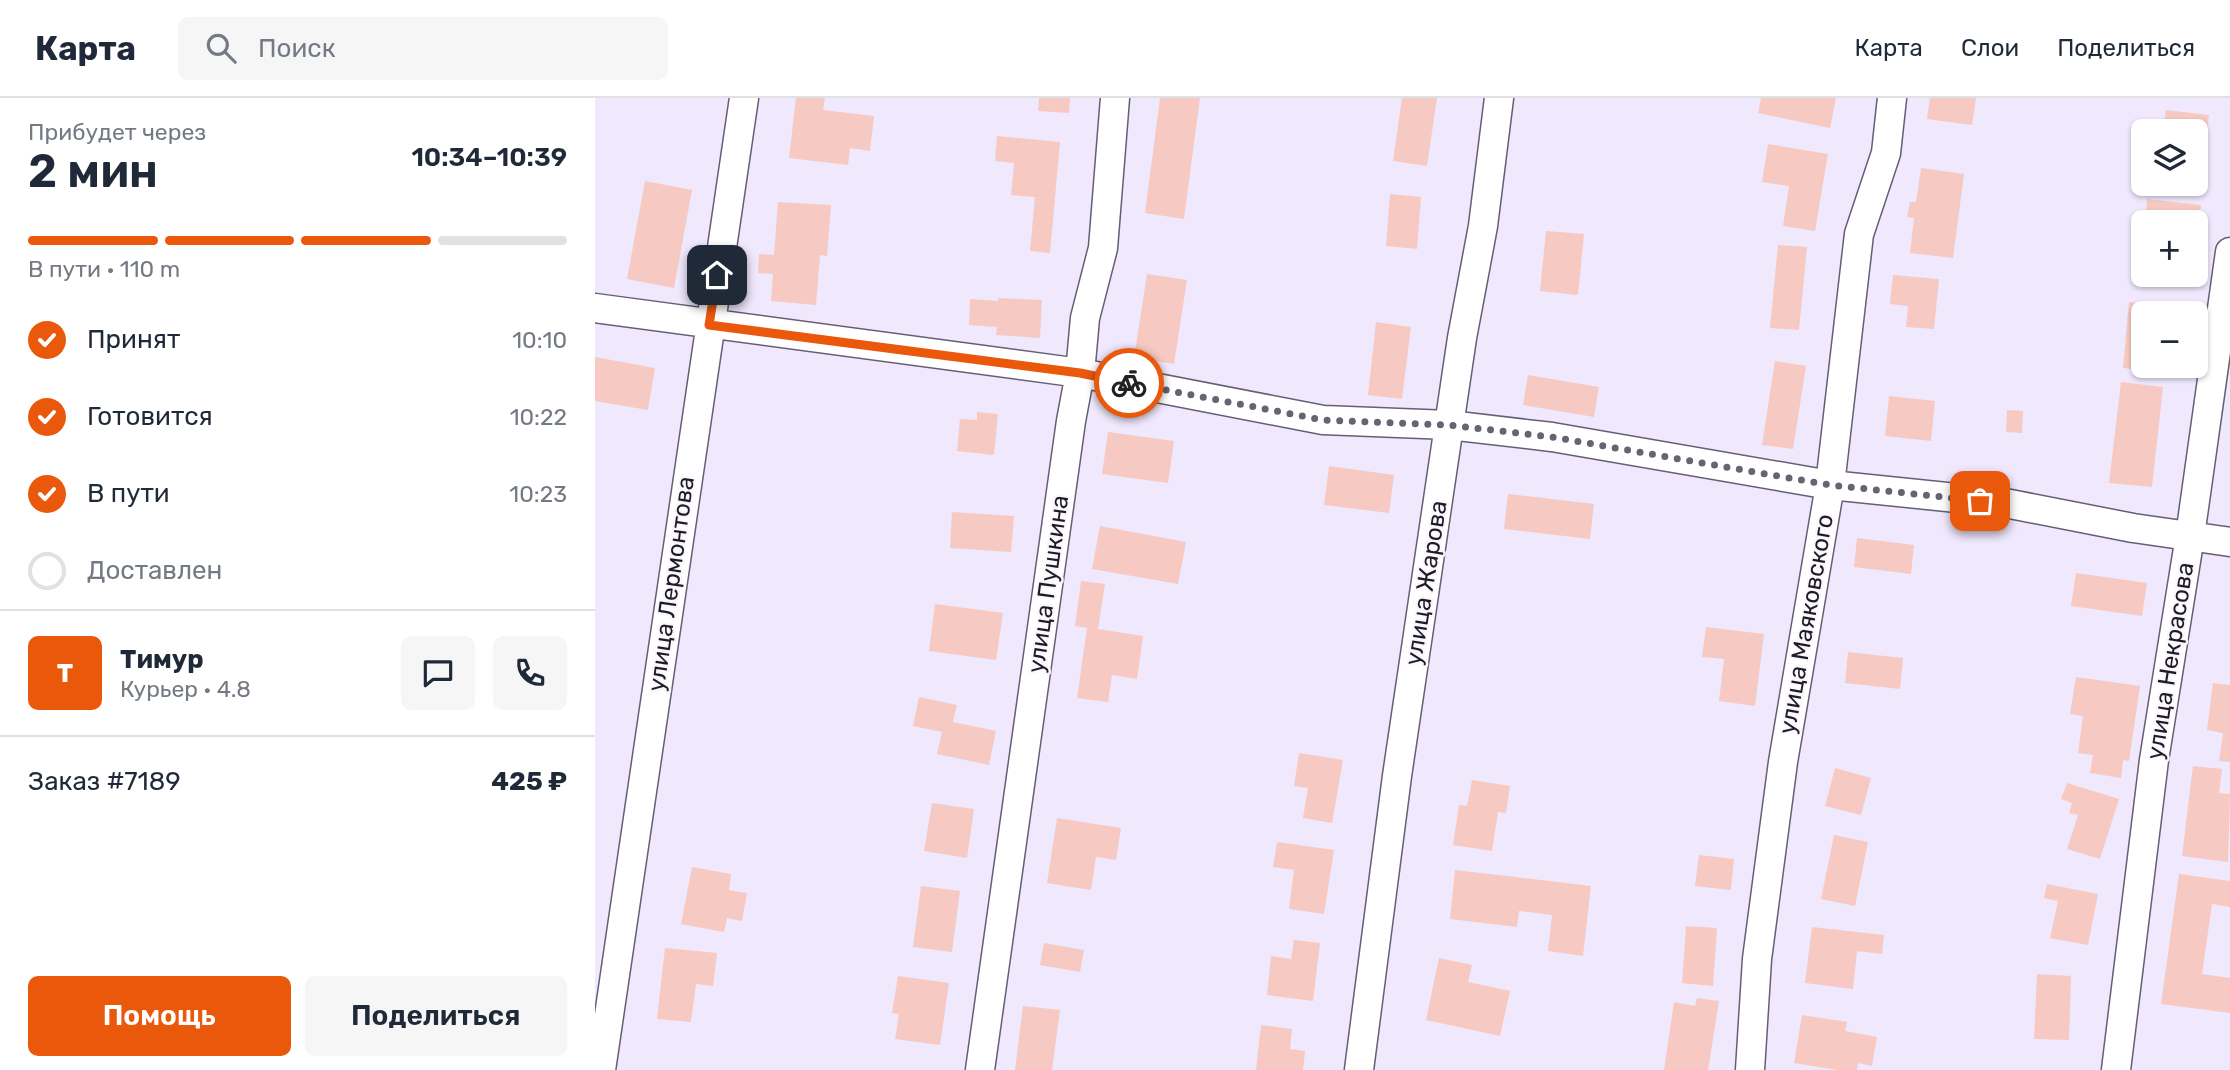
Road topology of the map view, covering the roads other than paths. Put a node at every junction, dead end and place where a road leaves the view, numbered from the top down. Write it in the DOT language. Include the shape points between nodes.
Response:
graph roads {
  1 [pos="744,98"];
  2 [pos="1115,98"];
  3 [pos="1499,98"];
  4 [pos="1892,98"];
  5 [pos="2230,252"];
  6 [pos="595,308"];
  7 [pos="709,325"];
  8 [pos="1080,373"];
  9 [pos="1449,425"];
  10 [pos="1830,485"];
  11 [pos="2190,536"];
  12 [pos="2230,542"];
  13 [pos="601,1070"];
  14 [pos="980,1070"];
  15 [pos="1359,1070"];
  16 [pos="1750,1070"];
  17 [pos="2116,1070"];
  1 -- 7 [label="street, улица Лермонтова"];
  2 -- 8 [label="street, улица Пушкина" via="1103,248 1085,318"];
  3 -- 9 [label="street, улица Жарова" via="1483,226"];
  4 -- 10 [label="street, улица Маяковского" via="1886,153 1859,234"];
  5 -- 11 [label="street, улица Некрасова"];
  6 -- 7 [label="street"];
  7 -- 8 [label="street"];
  7 -- 13 [label="street, улица Лермонтова"];
  8 -- 9 [label="street" via="1323,420"];
  8 -- 14 [label="street, улица Пушкина"];
  9 -- 10 [label="street" via="1552,437"];
  9 -- 15 [label="street, улица Жарова"];
  10 -- 11 [label="street" via="2005,503"];
  10 -- 16 [label="street, улица Маяковского" via="1783,762 1757,959"];
  11 -- 12 [label="street"];
  11 -- 17 [label="street, улица Некрасова" via="2154,760"];
}
